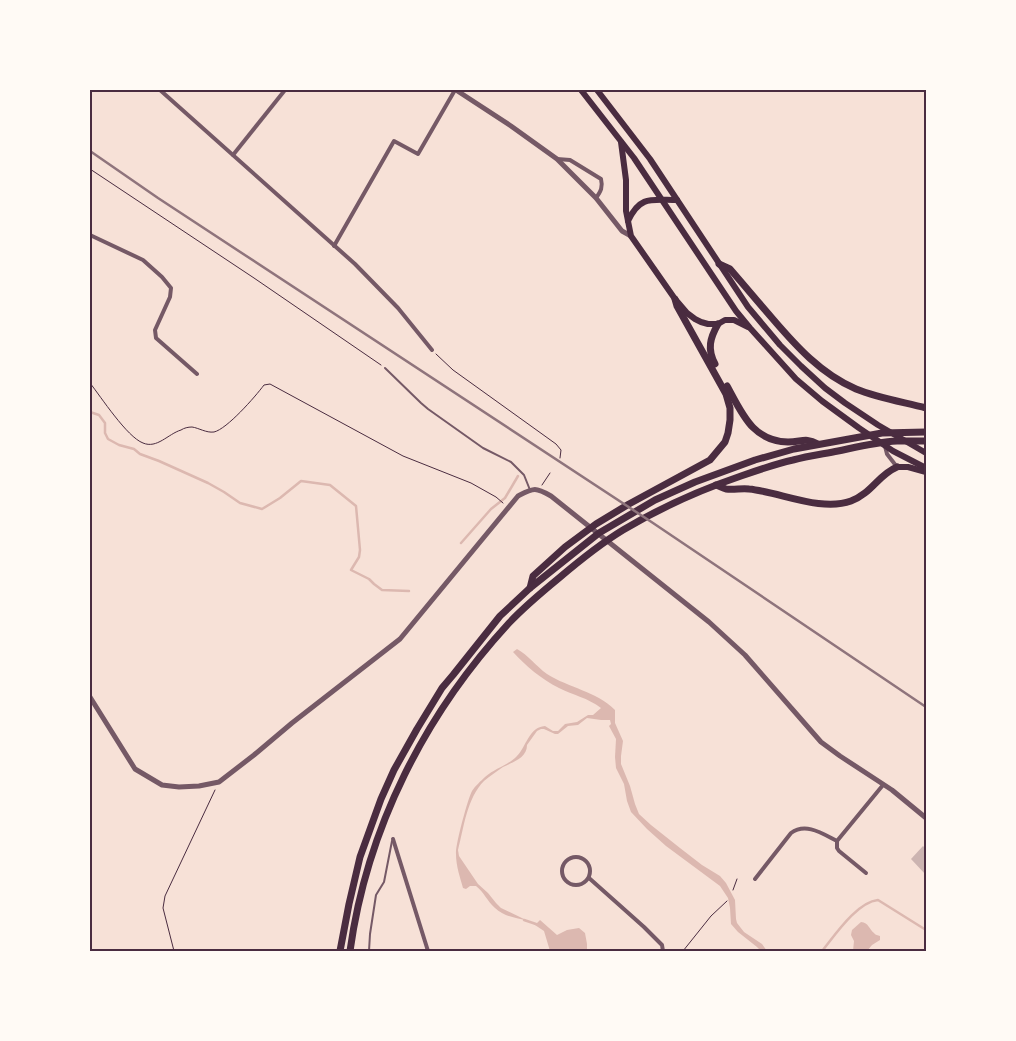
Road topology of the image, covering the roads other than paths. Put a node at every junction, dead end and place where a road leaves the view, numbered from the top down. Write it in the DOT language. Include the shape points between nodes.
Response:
graph roads {
  1 [pos="160,90"];
  2 [pos="285,90"];
  3 [pos="456,90"];
  4 [pos="581,90"];
  5 [pos="597,90"];
  6 [pos="621,141"];
  7 [pos="233,155"];
  8 [pos="557,159"];
  9 [pos="596,198"];
  10 [pos="662,200"];
  11 [pos="677,200"];
  12 [pos="628,222"];
  13 [pos="90,235"];
  14 [pos="631,236"];
  15 [pos="334,246"];
  16 [pos="719,264"];
  17 [pos="675,300"];
  18 [pos="718,324"];
  19 [pos="750,328"];
  20 [pos="432,350"];
  21 [pos="386,368"];
  22 [pos="197,374"];
  23 [pos="926,408"];
  24 [pos="926,432"];
  25 [pos="926,441"];
  26 [pos="818,444"];
  27 [pos="885,446"];
  28 [pos="926,453"];
  29 [pos="897,467"];
  30 [pos="926,470"];
  31 [pos="716,485"];
  32 [pos="530,490"];
  33 [pos="530,588"];
  34 [pos="90,697"];
  35 [pos="882,784"];
  36 [pos="926,818"];
  37 [pos="393,839"];
  38 [pos="837,841"];
  39 [pos="866,873"];
  40 [pos="589,878"];
  41 [pos="755,879"];
  42 [pos="340,951"];
  43 [pos="350,951"];
  44 [pos="369,951"];
  45 [pos="428,951"];
  46 [pos="664,951"];
  1 -- 7 [label="street"];
  2 -- 7 [label="street"];
  3 -- 8 [label="street"];
  3 -- 15 [label="street" via="418,154 394,141"];
  4 -- 6 [label="main road"];
  5 -- 11 [label="main road" via="638,142"];
  6 -- 10 [label="main road"];
  6 -- 12 [label="main road"];
  7 -- 15 [label="street"];
  8 -- 9 [label="street"];
  8 -- 9 [label="street" via="570,160 601,179 601,192"];
  9 -- 14 [label="street" via="622,231"];
  10 -- 11 [label="main road"];
  10 -- 12 [label="main road" via="644,202 636,207"];
  10 -- 19 [label="main road"];
  11 -- 16 [label="main road"];
  12 -- 14 [label="main road"];
  13 -- 22 [label="street" via="143,260 171,288 155,330 156,338"];
  14 -- 17 [label="main road"];
  15 -- 20 [label="street" via="398,308"];
  16 -- 23 [label="highway" via="730,269 805,354 838,380 880,397"];
  16 -- 28 [label="main road" via="748,307 800,366 863,416"];
  17 -- 18 [label="main road" via="695,319"];
  17 -- 33 [label="highway" via="726,394 730,420 725,442 710,460 628,504 565,547 533,576"];
  18 -- 19 [label="main road" via="734,320"];
  18 -- 26 [label="highway" via="711,337 711,356 750,426 775,440 810,440"];
  19 -- 27 [label="main road" via="796,379"];
  21 -- 32 [label="lane" via="421,403 483,448 511,462 524,475"];
  24 -- 26 [label="highway" via="882,433"];
  25 -- 31 [label="highway" via="895,441 791,460"];
  26 -- 33 [label="highway" via="755,460 655,500 600,533"];
  27 -- 29 [label="street"];
  27 -- 30 [label="main road"];
  29 -- 30 [label="main road"];
  29 -- 31 [label="highway" via="886,472 858,497 830,504"];
  31 -- 43 [label="highway" via="660,508 598,547 533,599 478,658 416,751 395,793 371,857"];
  32 -- 34 [label="street" via="518,496 400,639 219,782 199,786 162,785 135,769"];
  32 -- 35 [label="street" via="551,496 709,622 745,655 821,742"];
  33 -- 42 [label="highway" via="500,616 442,688 394,770 360,857"];
  35 -- 36 [label="street"];
  35 -- 38 [label="street"];
  37 -- 44 [label="lane" via="384,882 376,895"];
  37 -- 45 [label="street"];
  38 -- 39 [label="street" via="839,851"];
  38 -- 41 [label="street" via="813,830 796,829"];
  40 -- 40 [label="street" via="590,866 583,858 574,856 565,861 561,870 564,879 572,884 581,884"];
  40 -- 46 [label="street" via="644,927"];
}
